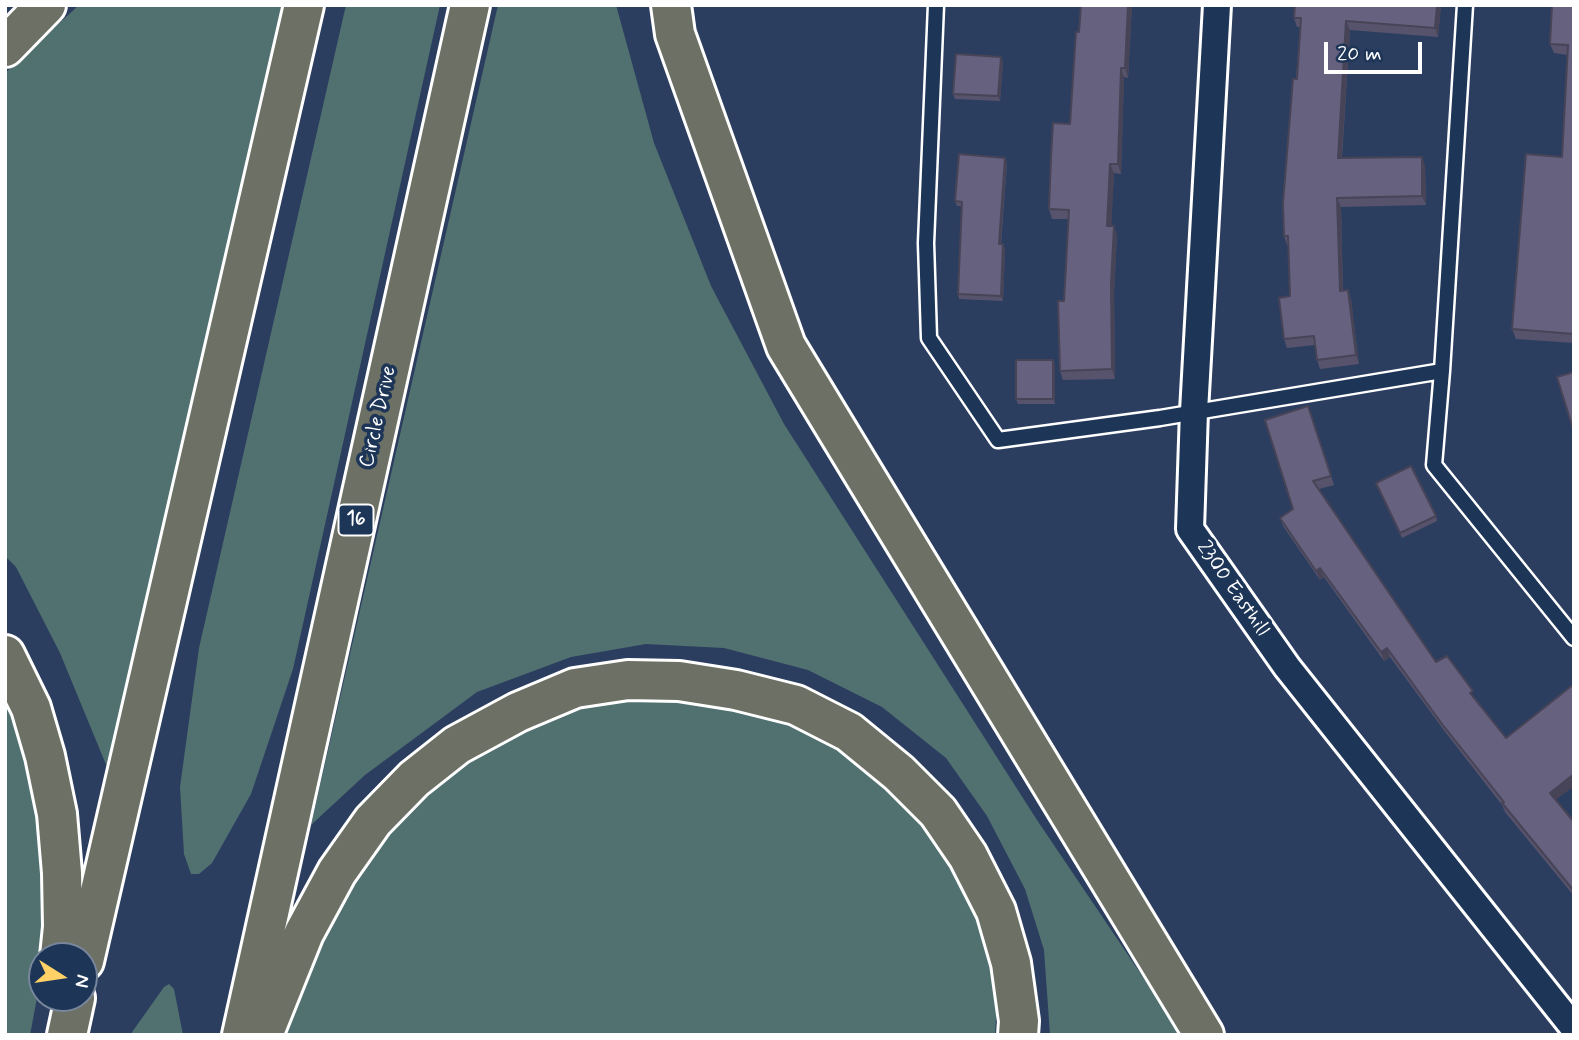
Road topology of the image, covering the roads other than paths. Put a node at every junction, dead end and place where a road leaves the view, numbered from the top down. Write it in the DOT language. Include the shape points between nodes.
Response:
graph roads {
  1 [pos="46,5"];
  2 [pos="304,5"];
  3 [pos="470,5"];
  4 [pos="671,5"];
  5 [pos="936,5"];
  6 [pos="1217,5"];
  7 [pos="1465,5"];
  8 [pos="5,47"];
  9 [pos="1443,371"];
  10 [pos="1194,411"];
  11 [pos="1574,638"];
  12 [pos="5,655"];
  13 [pos="61,942"];
  14 [pos="88,942"];
  15 [pos="53,1012"];
  16 [pos="72,1012"];
  17 [pos="1574,1028"];
  18 [pos="51,1035"];
  19 [pos="67,1035"];
  20 [pos="242,1035"];
  21 [pos="263,1035"];
  22 [pos="1018,1035"];
  23 [pos="1204,1035"];
  1 -- 8 [label="highway"];
  2 -- 14 [label="highway"];
  3 -- 20 [label="highway, Circle Drive / 16"];
  4 -- 23 [label="highway" via="675,34 786,346"];
  5 -- 10 [label="lane" via="926,243 929,338 998,440"];
  6 -- 10 [label="street, 2300 Easthill"];
  7 -- 9 [label="lane"];
  9 -- 10 [label="lane"];
  9 -- 11 [label="lane" via="1434,465"];
  10 -- 17 [label="street, 2300 Easthill" via="1190,529 1287,667"];
  12 -- 13 [label="highway" via="31,708 57,814"];
  15 -- 18 [label="highway"];
  16 -- 19 [label="highway"];
  21 -- 22 [label="highway" via="304,933 337,872 373,821 414,779 457,745 518,712 575,688 628,680 679,681 796,705 849,732 899,773 938,812 996,911 1011,963"];
}
